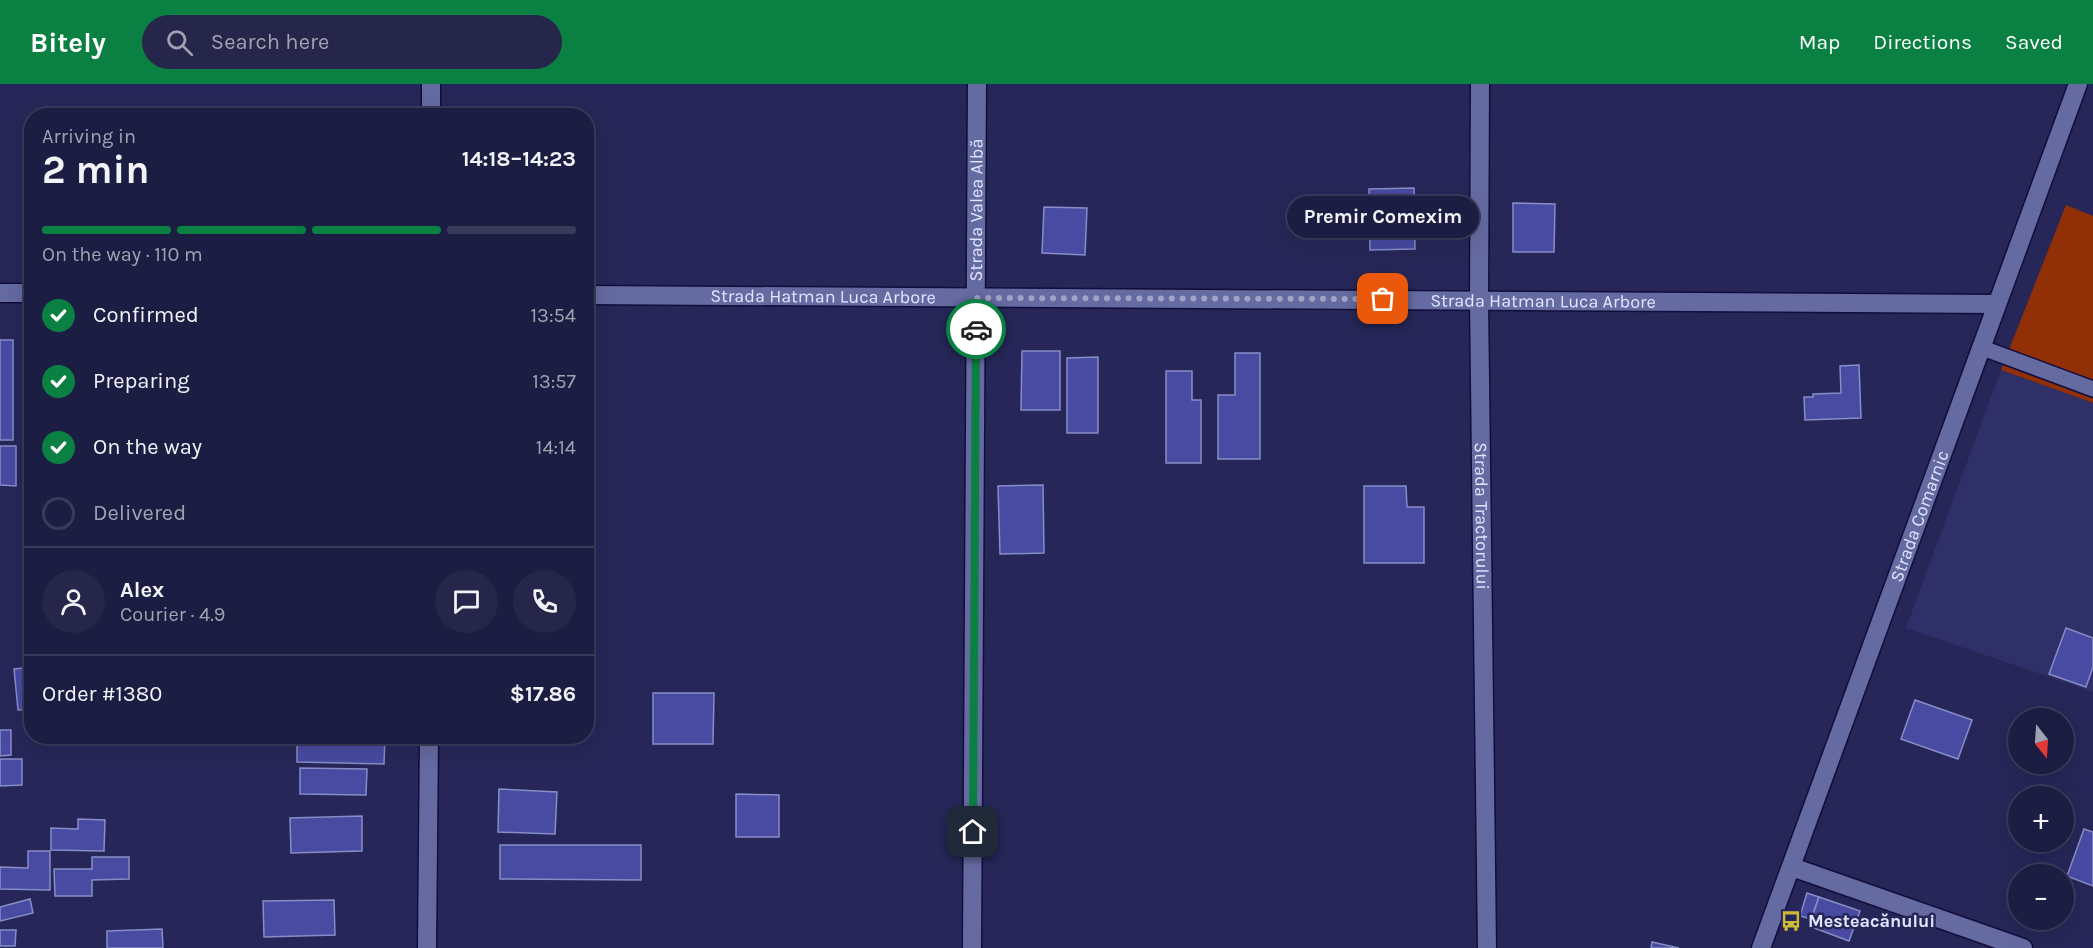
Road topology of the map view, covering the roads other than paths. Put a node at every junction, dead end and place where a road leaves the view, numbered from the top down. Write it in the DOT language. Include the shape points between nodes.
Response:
graph roads {
  1 [pos="431,84"];
  2 [pos="977,84"];
  3 [pos="1480,84"];
  4 [pos="2078,84"];
  5 [pos="431,108"];
  6 [pos="0,293"];
  7 [pos="24,293"];
  8 [pos="594,295"];
  9 [pos="976,298"];
  10 [pos="1479,300"];
  11 [pos="1996,304"];
  12 [pos="1980,347"];
  13 [pos="2093,388"];
  14 [pos="429,744"];
  15 [pos="1792,867"];
  16 [pos="427,948"];
  17 [pos="972,948"];
  18 [pos="1487,948"];
  19 [pos="1761,948"];
  20 [pos="2022,948"];
  1 -- 5 [label="street"];
  2 -- 9 [label="street, Strada Valea Albă"];
  3 -- 10 [label="street, Strada Tractorului"];
  4 -- 11 [label="street, Strada Comarnic"];
  6 -- 7 [label="street"];
  8 -- 9 [label="street, Strada Hatman Luca Arbore"];
  9 -- 10 [label="street, Strada Hatman Luca Arbore"];
  9 -- 17 [label="street, Strada Valea Albă"];
  10 -- 11 [label="street, Strada Hatman Luca Arbore"];
  10 -- 18 [label="street, Strada Tractorului"];
  11 -- 12 [label="street, Strada Comarnic"];
  12 -- 13 [label="lane"];
  12 -- 15 [label="street, Strada Comarnic"];
  14 -- 16 [label="street"];
  15 -- 19 [label="street, Strada Comarnic"];
  15 -- 20 [label="street"];
}
